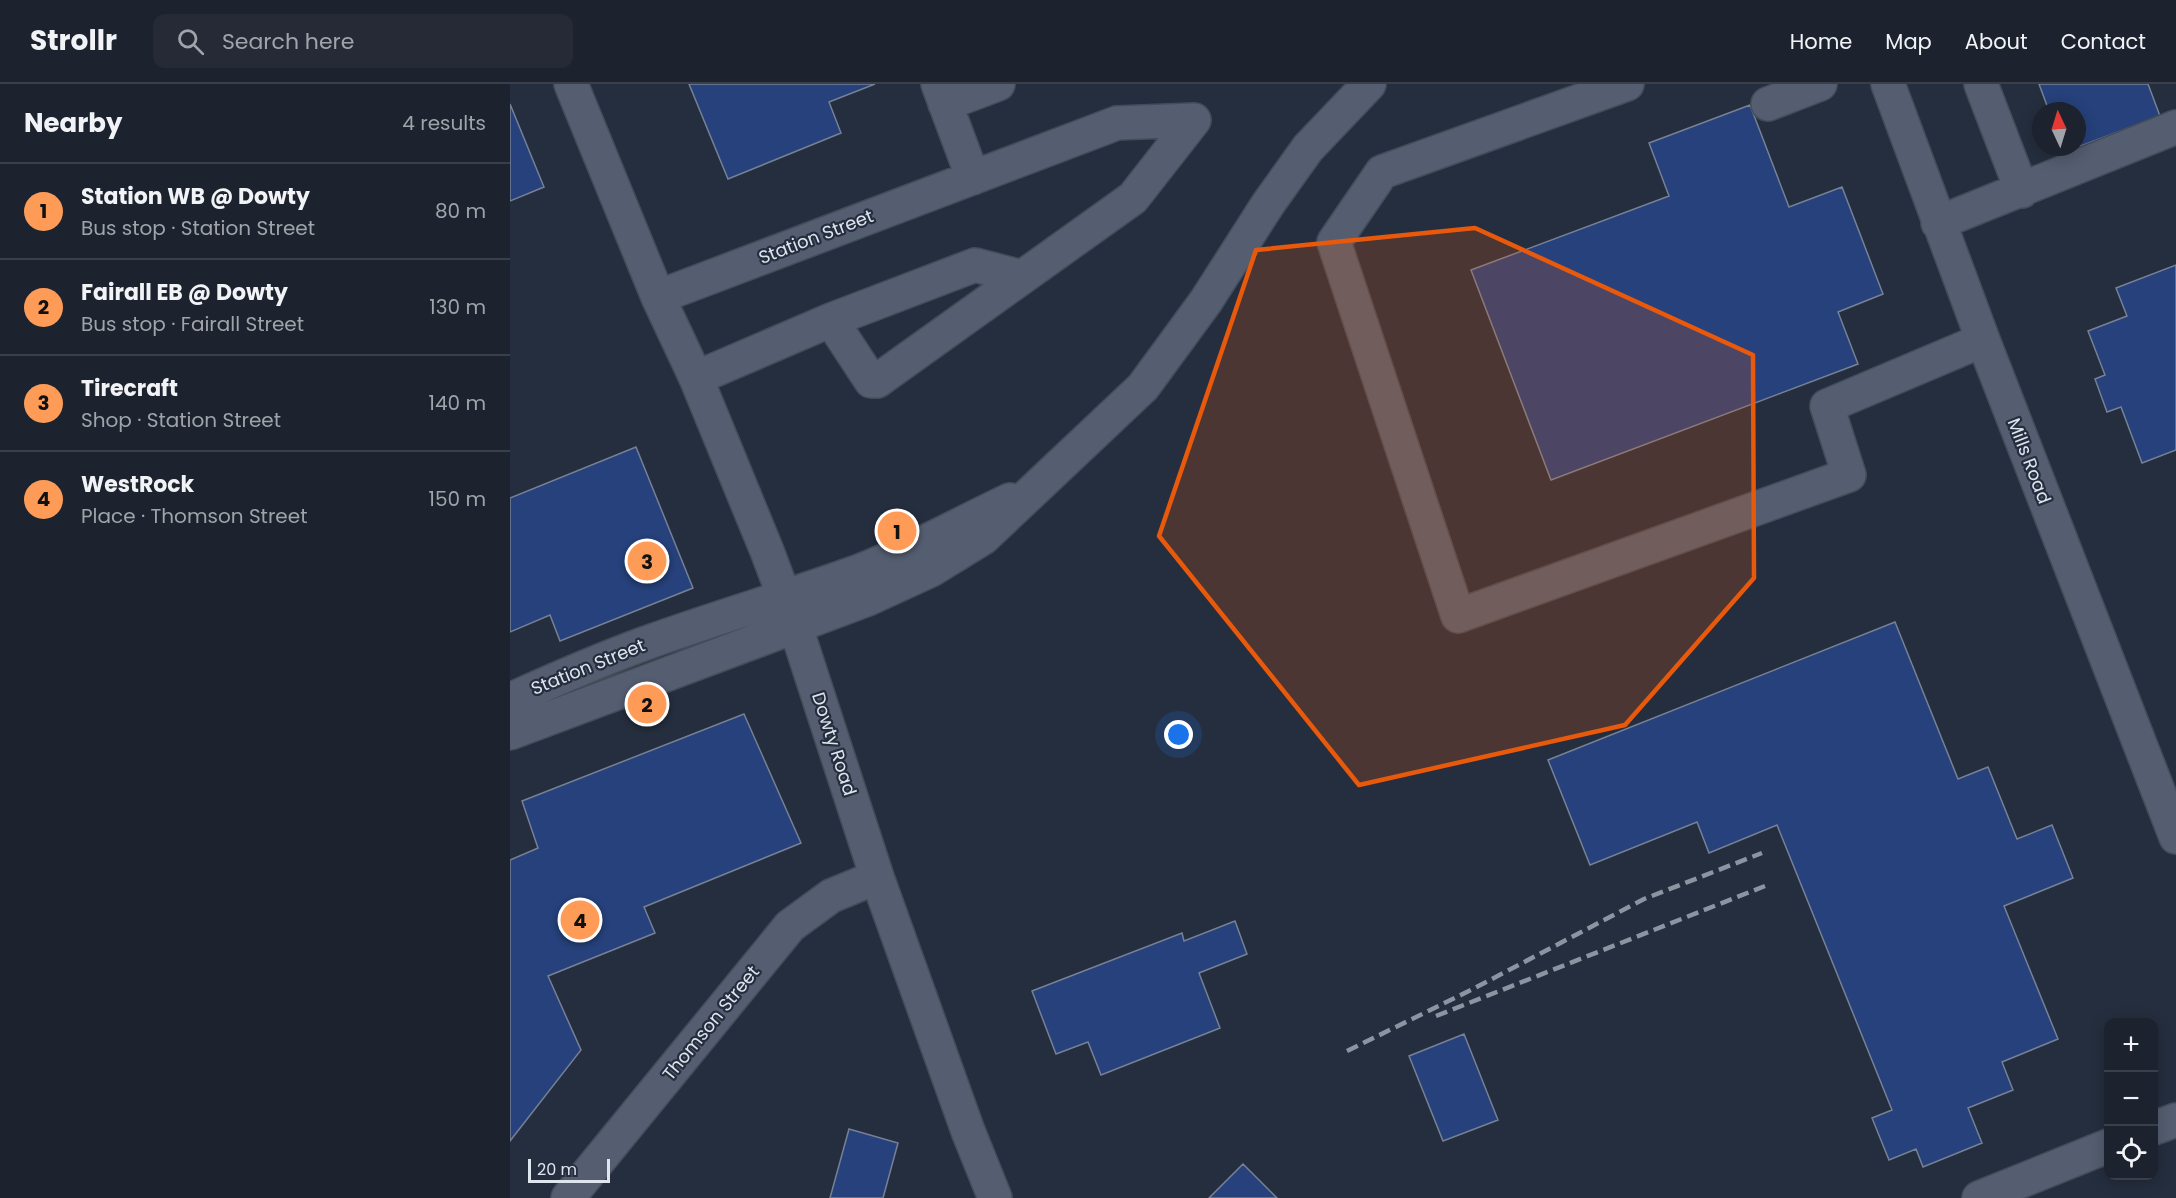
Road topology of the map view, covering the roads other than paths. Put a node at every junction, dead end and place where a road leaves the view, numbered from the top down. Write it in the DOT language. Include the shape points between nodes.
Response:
graph roads {
  1 [pos="571,84"];
  2 [pos="998,84"];
  3 [pos="1369,84"];
  4 [pos="1627,84"];
  5 [pos="1820,84"];
  6 [pos="1888,84"];
  7 [pos="1981,84"];
  8 [pos="942,94"];
  9 [pos="1768,104"];
  10 [pos="2176,127"];
  11 [pos="973,178"];
  12 [pos="2022,191"];
  13 [pos="1938,223"];
  14 [pos="1022,277"];
  15 [pos="658,297"];
  16 [pos="831,320"];
  17 [pos="1983,340"];
  18 [pos="696,378"];
  19 [pos="1034,489"];
  20 [pos="784,596"];
  21 [pos="796,628"];
  22 [pos="510,700"];
  23 [pos="510,732"];
  24 [pos="2176,837"];
  25 [pos="877,877"];
  26 [pos="2176,1120"];
  27 [pos="2158,1127"];
  28 [pos="2104,1149"];
  29 [pos="2033,1187"];
  30 [pos="568,1198"];
  31 [pos="995,1198"];
  32 [pos="1979,1198"];
  1 -- 15 [label="street"];
  2 -- 8 [label="street"];
  3 -- 19 [label="street, Station Street" via="1308,148 1143,387"];
  4 -- 17 [label="street" via="1382,172 1334,242 1458,616 1849,475 1827,406"];
  5 -- 9 [label="street"];
  6 -- 13 [label="street, Mills Road"];
  7 -- 12 [label="street"];
  8 -- 11 [label="street"];
  10 -- 12 [label="street"];
  11 -- 14 [label="street, Station Street" via="1117,123 1194,120 1133,198"];
  11 -- 15 [label="street, Station Street"];
  12 -- 13 [label="street"];
  13 -- 17 [label="street, Mills Road"];
  14 -- 16 [label="street" via="975,265"];
  14 -- 16 [label="street" via="877,381 871,381"];
  15 -- 18 [label="street, Dowty Road"];
  16 -- 18 [label="street"];
  17 -- 24 [label="street, Mills Road"];
  18 -- 20 [label="street, Dowty Road"];
  19 -- 20 [label="street, Station Street" via="915,548"];
  19 -- 21 [label="street, Station Street" via="983,538 931,570"];
  20 -- 21 [label="street, Dowty Road"];
  20 -- 22 [label="street, Station Street" via="622,652"];
  21 -- 23 [label="street, Station Street"];
  21 -- 25 [label="street, Dowty Road"];
  25 -- 30 [label="street, Thomson Street" via="831,896 790,926"];
  25 -- 31 [label="street, Dowty Road"];
  26 -- 27 [label="street"];
  28 -- 29 [label="street"];
  29 -- 32 [label="street"];
}
